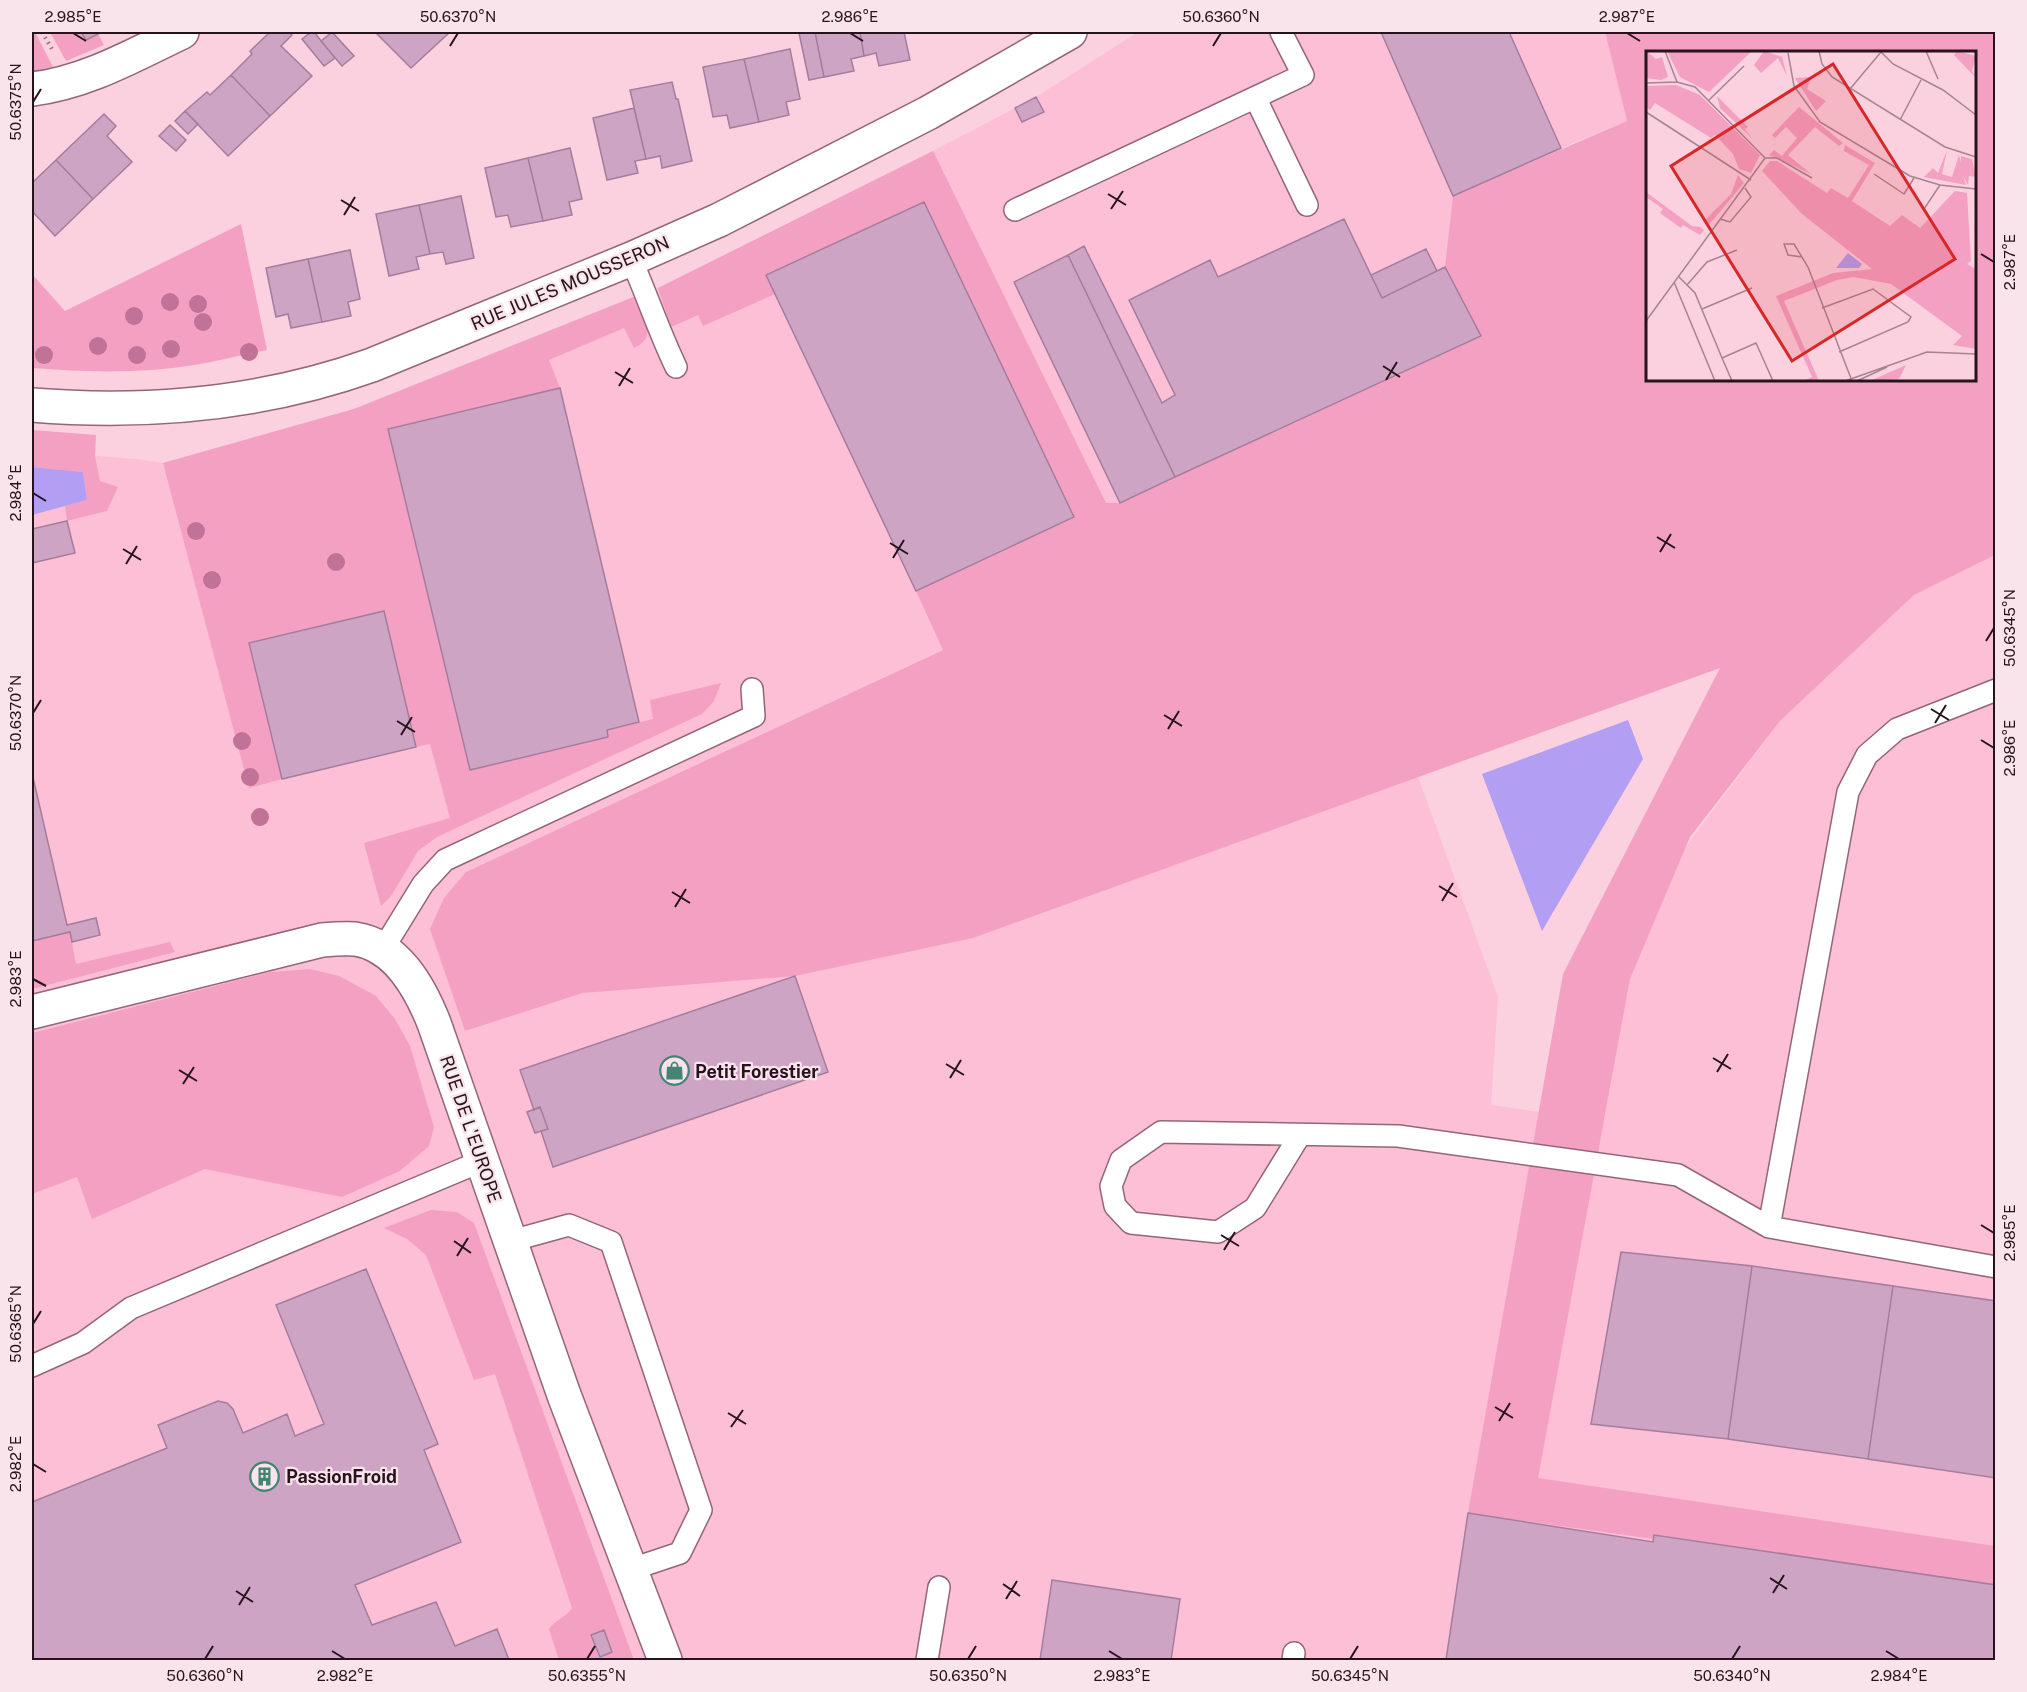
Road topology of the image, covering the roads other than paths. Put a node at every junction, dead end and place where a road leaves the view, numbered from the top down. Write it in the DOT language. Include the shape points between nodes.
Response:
graph roads {
  1 [pos="182,32"];
  2 [pos="1070,32"];
  3 [pos="1281,32"];
  4 [pos="32,88"];
  5 [pos="1256,99"];
  6 [pos="1307,205"];
  7 [pos="1015,210"];
  8 [pos="631,260"];
  9 [pos="675,368"];
  10 [pos="32,405"];
  11 [pos="752,689"];
  12 [pos="1995,690"];
  13 [pos="383,948"];
  14 [pos="32,1012"];
  15 [pos="1300,1135"];
  16 [pos="482,1161"];
  17 [pos="1769,1227"];
  18 [pos="511,1241"];
  19 [pos="1995,1267"];
  20 [pos="32,1366"];
  21 [pos="629,1570"];
  22 [pos="939,1587"];
  23 [pos="664,1660"];
  24 [pos="927,1660"];
  1 -- 4 [label="street" via="70,83"];
  2 -- 8 [label="street, RUE JULES MOUSSERON" via="928,113 719,220"];
  3 -- 5 [label="lane" via="1303,75"];
  5 -- 6 [label="lane"];
  5 -- 7 [label="lane"];
  8 -- 9 [label="lane"];
  8 -- 10 [label="street, RUE JULES MOUSSERON" via="372,365 289,390 171,406"];
  11 -- 13 [label="lane" via="754,716 445,861 423,884"];
  12 -- 17 [label="lane" via="1897,729 1868,755 1848,792"];
  13 -- 14 [label="street, RUE DE L'EUROPE" via="355,939 322,940"];
  13 -- 16 [label="street, RUE DE L'EUROPE" via="410,976 427,1005"];
  15 -- 15 [label="lane" via="1161,1132 1121,1160 1111,1186 1115,1206 1131,1223 1218,1232 1255,1208"];
  15 -- 17 [label="lane" via="1398,1136 1678,1175"];
  16 -- 18 [label="street, RUE DE L'EUROPE"];
  16 -- 20 [label="lane" via="131,1308 83,1343"];
  17 -- 19 [label="lane"];
  18 -- 21 [label="street, RUE DE L'EUROPE"];
  18 -- 21 [label="lane" via="569,1225 611,1242 701,1510 680,1553"];
  21 -- 23 [label="street, RUE DE L'EUROPE"];
  22 -- 24 [label="lane"];
}
